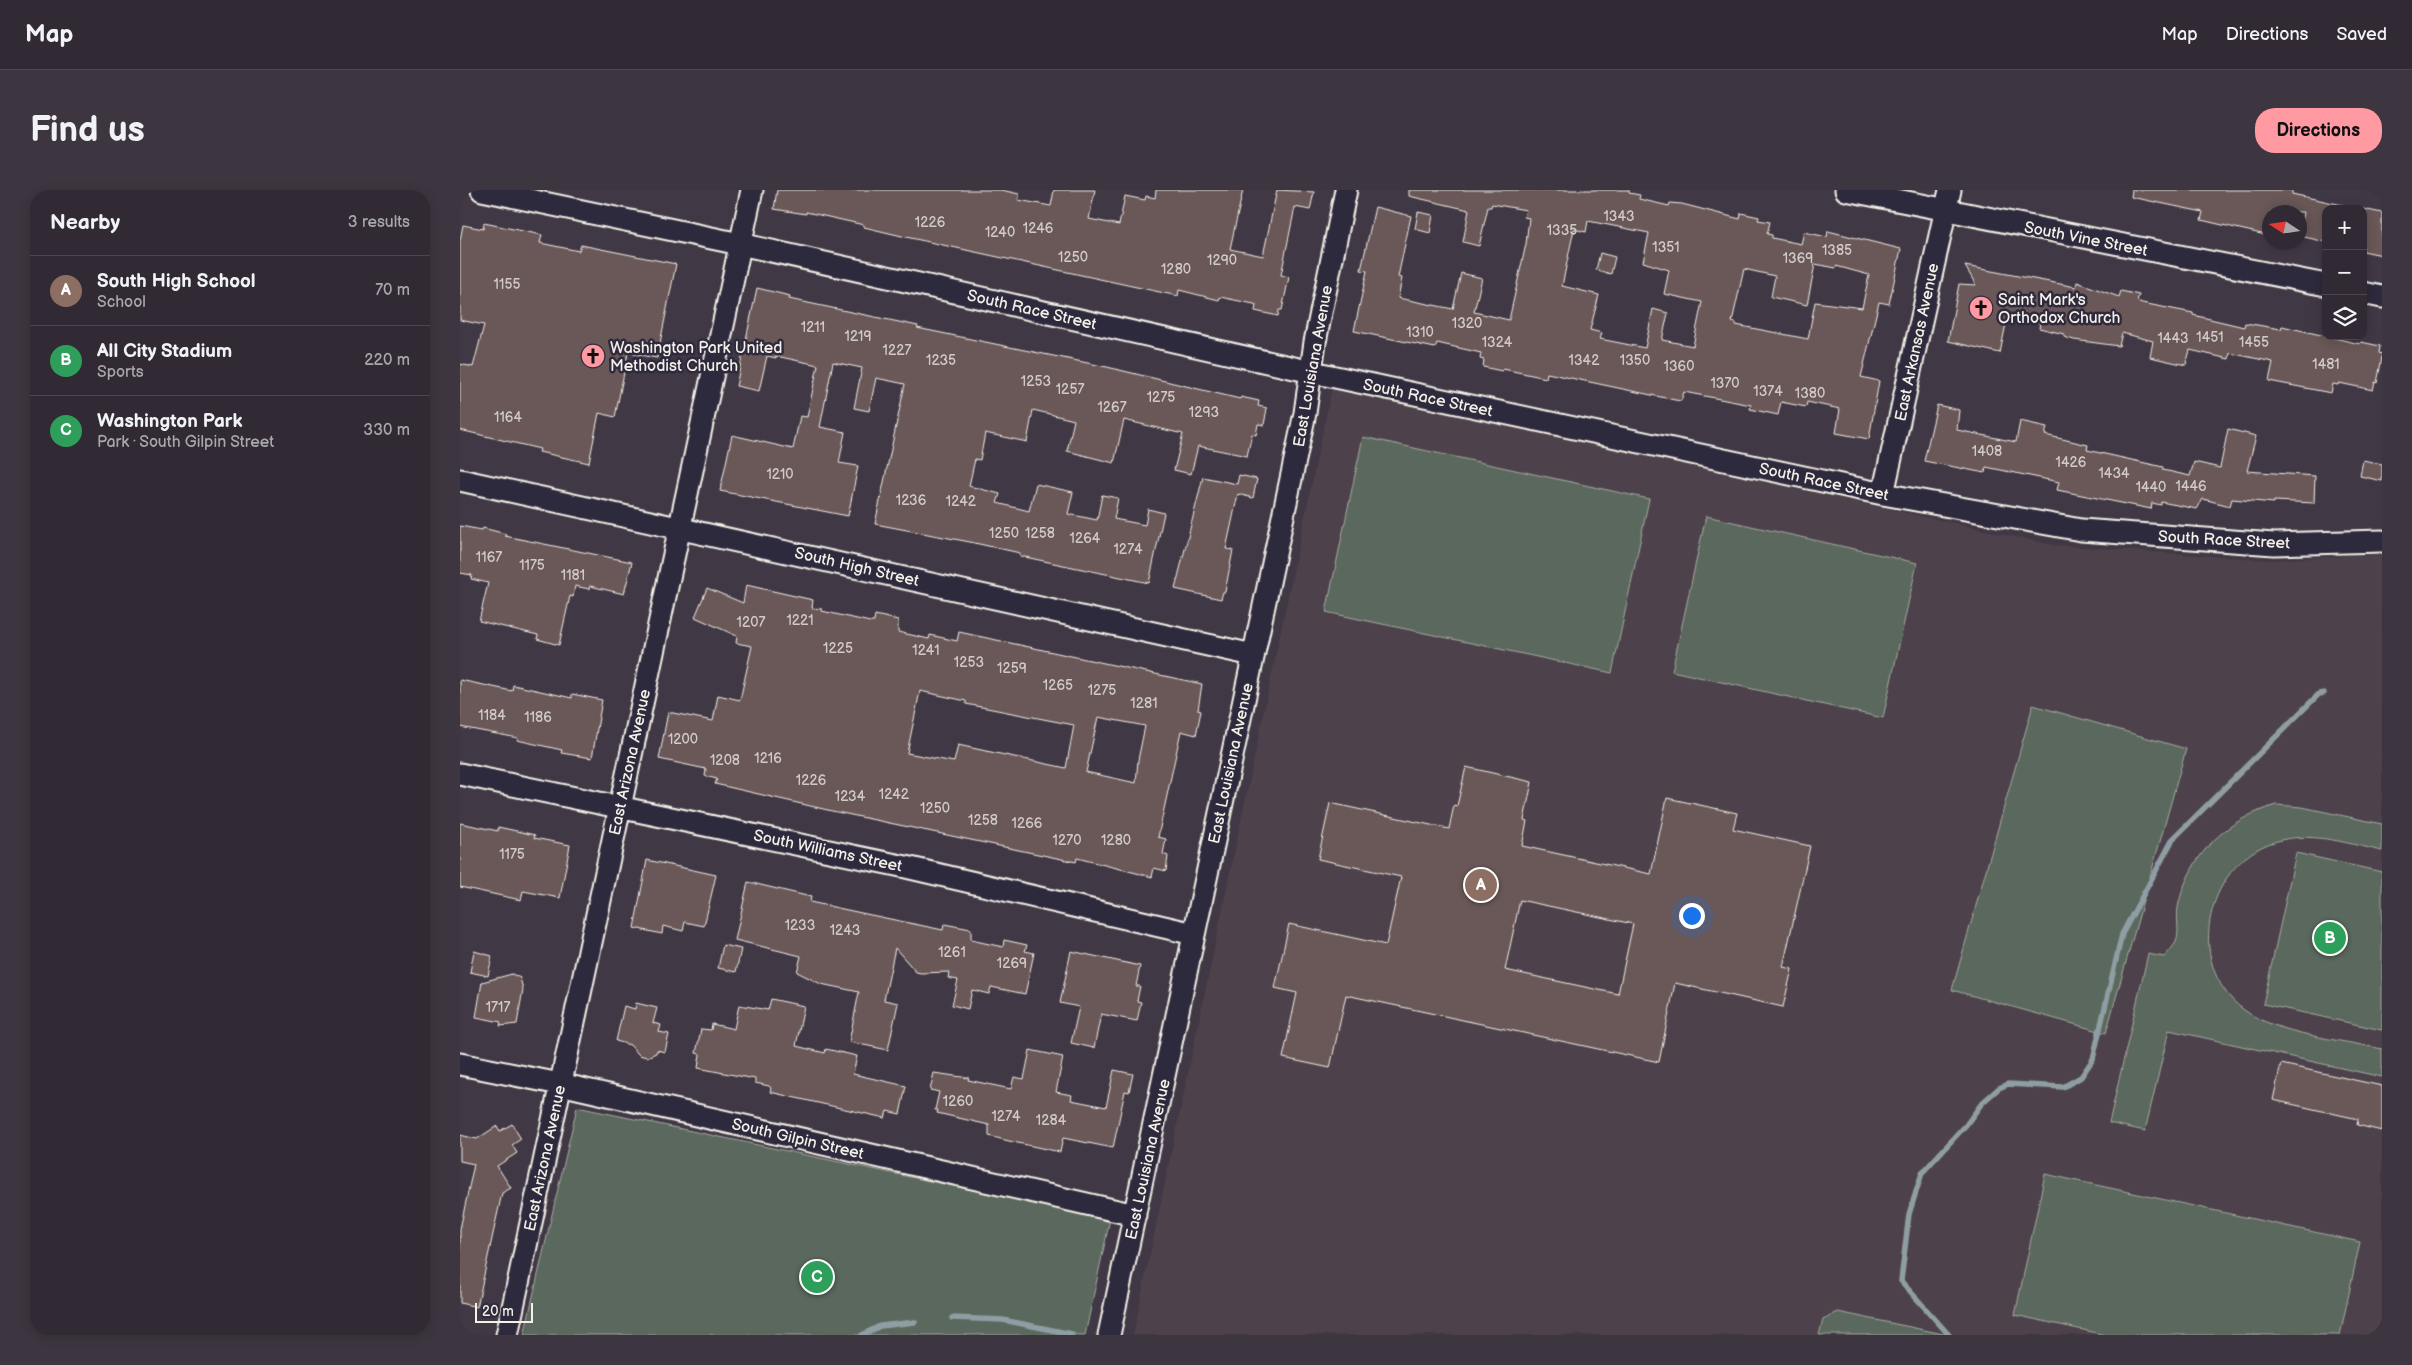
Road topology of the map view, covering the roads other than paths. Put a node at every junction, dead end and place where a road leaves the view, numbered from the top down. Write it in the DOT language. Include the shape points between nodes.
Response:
graph roads {
  1 [pos="482,190"];
  2 [pos="752,190"];
  3 [pos="1346,190"];
  4 [pos="1846,190"];
  5 [pos="1947,200"];
  6 [pos="740,244"];
  7 [pos="2322,285"];
  8 [pos="2367,294"];
  9 [pos="2382,297"];
  10 [pos="1312,372"];
  11 [pos="460,480"];
  12 [pos="1882,494"];
  13 [pos="680,527"];
  14 [pos="2382,540"];
  15 [pos="1253,654"];
  16 [pos="460,774"];
  17 [pos="619,807"];
  18 [pos="1194,934"];
  19 [pos="460,1064"];
  20 [pos="560,1084"];
  21 [pos="1136,1216"];
  22 [pos="507,1335"];
  23 [pos="1109,1335"];
  1 -- 6 [label="street, South Race Street"];
  2 -- 6 [label="street, East Arizona Avenue"];
  3 -- 10 [label="street, East Louisiana Avenue" via="1315,342"];
  4 -- 5 [label="street, South Vine Street"];
  5 -- 7 [label="street, South Vine Street"];
  5 -- 12 [label="street, East Arkansas Avenue"];
  6 -- 10 [label="street, South Race Street"];
  6 -- 13 [label="street, East Arizona Avenue"];
  8 -- 9 [label="street"];
  10 -- 12 [label="street, South Race Street"];
  10 -- 15 [label="street, East Louisiana Avenue"];
  11 -- 13 [label="street, South High Street"];
  12 -- 14 [label="street, South Race Street" via="2081,530 2274,544"];
  13 -- 15 [label="street, South High Street"];
  13 -- 17 [label="street, East Arizona Avenue"];
  15 -- 18 [label="street, East Louisiana Avenue"];
  16 -- 17 [label="street, South Williams Street"];
  17 -- 18 [label="street, South Williams Street" via="906,867"];
  17 -- 20 [label="street, East Arizona Avenue"];
  18 -- 21 [label="street, East Louisiana Avenue"];
  19 -- 20 [label="street, South Gilpin Street"];
  20 -- 21 [label="street, South Gilpin Street"];
  20 -- 22 [label="street, East Arizona Avenue"];
  21 -- 23 [label="street, East Louisiana Avenue"];
}
